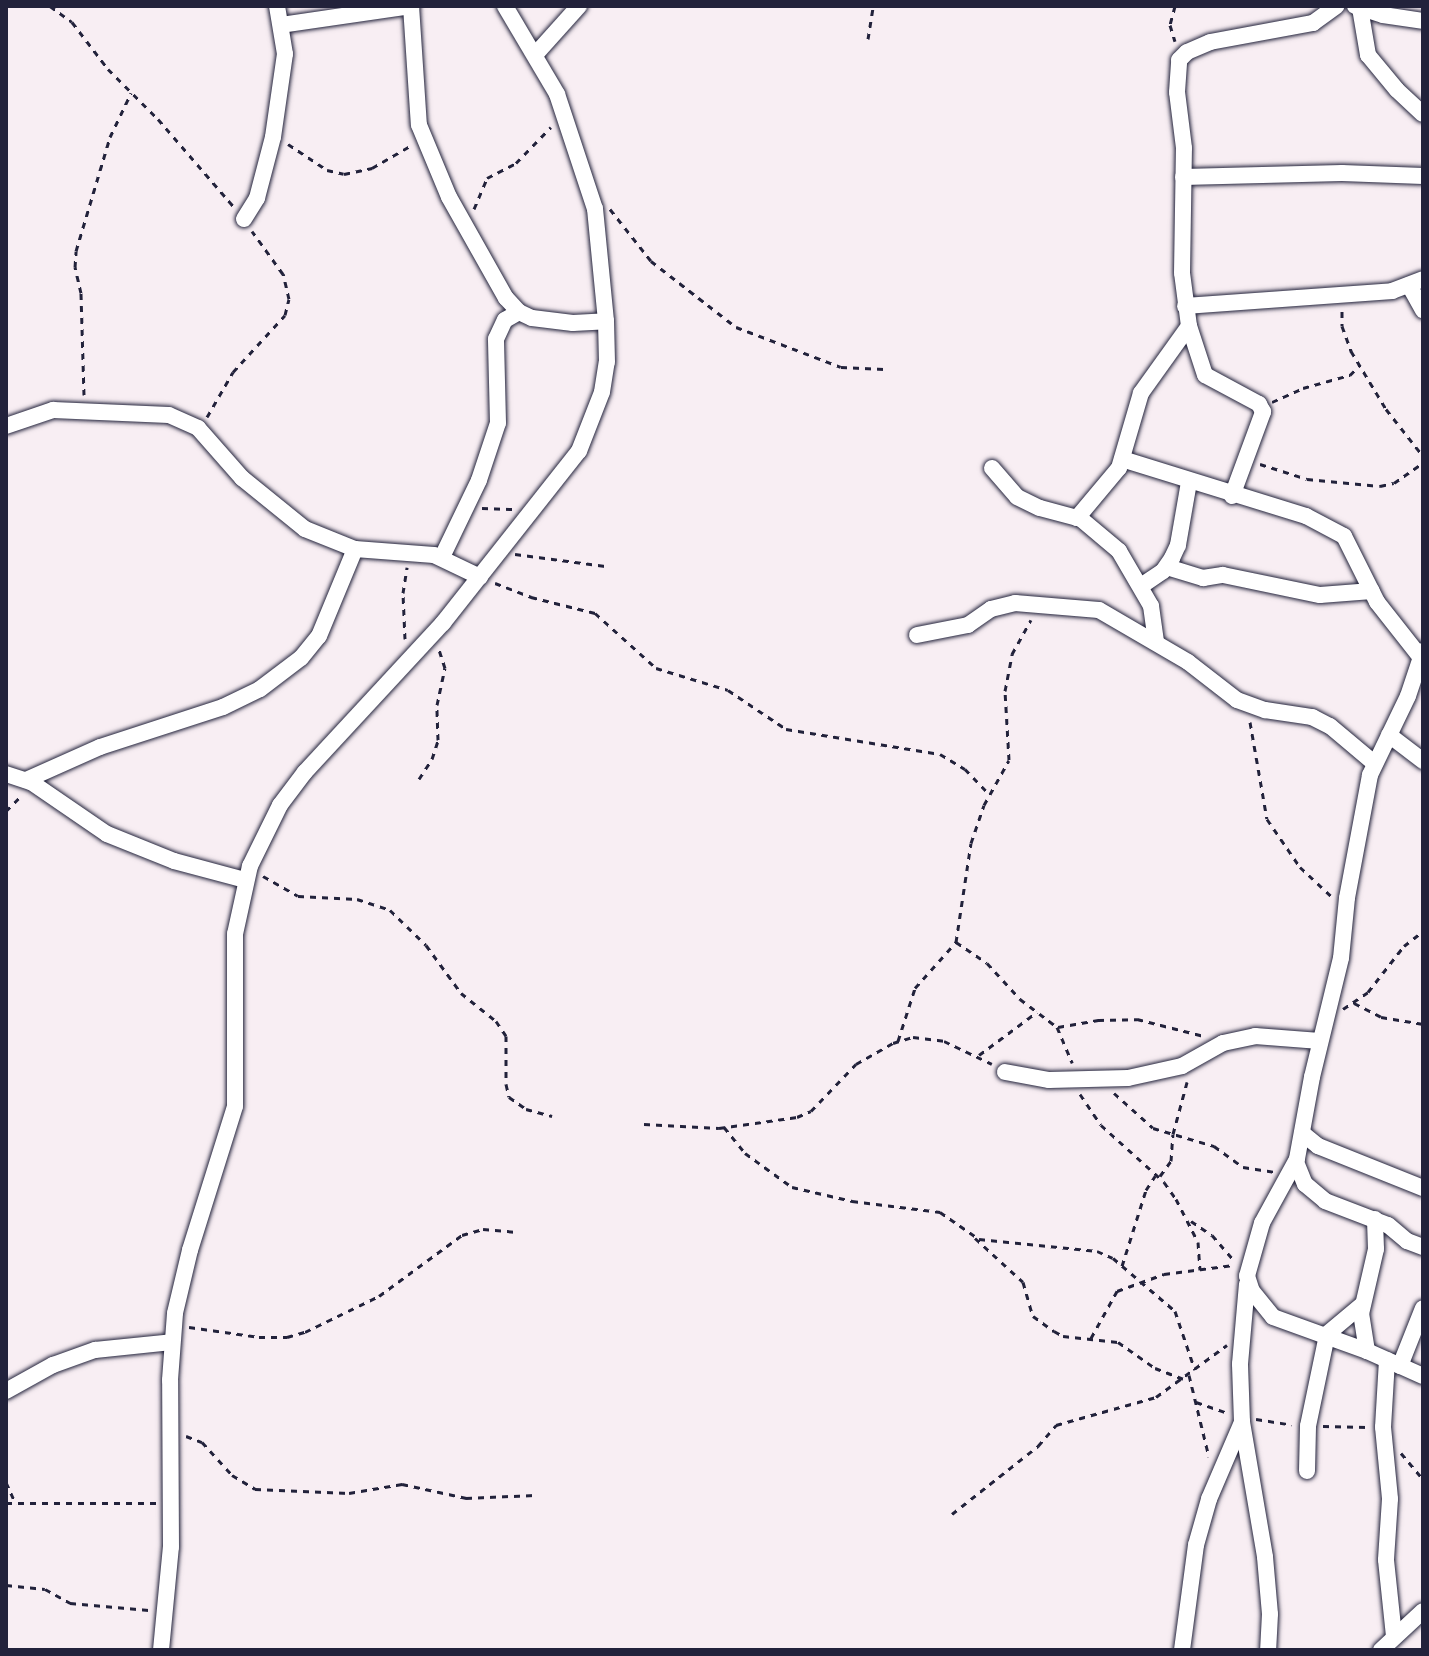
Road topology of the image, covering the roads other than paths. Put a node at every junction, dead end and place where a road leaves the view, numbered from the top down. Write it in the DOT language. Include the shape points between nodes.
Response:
graph roads {
  1 [pos="277,6"];
  2 [pos="412,6"];
  3 [pos="505,6"];
  4 [pos="579,6"];
  5 [pos="1336,6"];
  6 [pos="1357,7"];
  7 [pos="1423,21"];
  8 [pos="281,25"];
  9 [pos="535,55"];
  10 [pos="1423,114"];
  11 [pos="1423,176"];
  12 [pos="1183,177"];
  13 [pos="244,219"];
  14 [pos="1416,282"];
  15 [pos="1185,306"];
  16 [pos="1423,310"];
  17 [pos="519,312"];
  18 [pos="606,321"];
  19 [pos="1189,326"];
  20 [pos="6,426"];
  21 [pos="1122,459"];
  22 [pos="992,468"];
  23 [pos="1189,482"];
  24 [pos="1232,496"];
  25 [pos="1077,518"];
  26 [pos="355,549"];
  27 [pos="442,557"];
  28 [pos="1167,567"];
  29 [pos="480,577"];
  30 [pos="1141,586"];
  31 [pos="1372,591"];
  32 [pos="917,635"];
  33 [pos="1156,643"];
  34 [pos="1422,654"];
  35 [pos="1389,735"];
  36 [pos="1423,761"];
  37 [pos="1374,763"];
  38 [pos="6,774"];
  39 [pos="29,781"];
  40 [pos="248,873"];
  41 [pos="1320,1041"];
  42 [pos="1005,1072"];
  43 [pos="1302,1133"];
  44 [pos="1293,1168"];
  45 [pos="1423,1188"];
  46 [pos="1375,1219"];
  47 [pos="1423,1247"];
  48 [pos="1247,1284"];
  49 [pos="1363,1304"];
  50 [pos="1423,1308"];
  51 [pos="172,1334"];
  52 [pos="1326,1335"];
  53 [pos="1367,1351"];
  54 [pos="1393,1363"];
  55 [pos="1423,1376"];
  56 [pos="6,1391"];
  57 [pos="1242,1419"];
  58 [pos="1307,1471"];
  59 [pos="1423,1611"];
  60 [pos="1394,1636"];
  61 [pos="161,1650"];
  62 [pos="1182,1650"];
  63 [pos="1268,1650"];
  64 [pos="1381,1650"];
  1 -- 8 [label="street"];
  2 -- 8 [label="street"];
  2 -- 17 [label="street" via="423,137 465,225"];
  3 -- 9 [label="street"];
  4 -- 9 [label="street"];
  5 -- 12 [label="street" via="1302,26 1210,42 1183,56 1177,71"];
  6 -- 7 [label="street"];
  6 -- 10 [label="street" via="1368,55"];
  8 -- 13 [label="street" via="285,54 273,137 266,171"];
  9 -- 18 [label="street" via="565,113 591,195 603,257"];
  11 -- 12 [label="street"];
  12 -- 15 [label="street"];
  14 -- 15 [label="street" via="1392,291"];
  14 -- 16 [label="street"];
  15 -- 19 [label="street"];
  17 -- 18 [label="street" via="550,321"];
  17 -- 27 [label="street" via="505,320 496,339 498,423 479,480"];
  18 -- 29 [label="street" via="607,362 592,425 579,451"];
  19 -- 21 [label="street" via="1141,393"];
  19 -- 24 [label="street" via="1205,375 1262,407"];
  20 -- 26 [label="street" via="53,410 169,415 198,428 270,503 305,529"];
  21 -- 23 [label="street"];
  21 -- 25 [label="street"];
  22 -- 25 [label="street" via="1027,504"];
  23 -- 24 [label="street"];
  23 -- 28 [label="street" via="1178,545"];
  24 -- 31 [label="street" via="1306,516 1344,536"];
  25 -- 30 [label="street" via="1119,551"];
  26 -- 27 [label="street"];
  26 -- 39 [label="street" via="319,636 301,658 260,689 189,719 100,747"];
  27 -- 29 [label="street"];
  28 -- 30 [label="street"];
  28 -- 31 [label="street" via="1203,578 1223,575 1320,595"];
  29 -- 40 [label="street" via="305,772 280,805"];
  30 -- 33 [label="street" via="1151,606"];
  31 -- 34 [label="street" via="1401,637"];
  32 -- 33 [label="street" via="968,625 1005,604 1040,603 1099,610"];
  33 -- 37 [label="street" via="1248,705 1321,721"];
  34 -- 35 [label="street"];
  35 -- 36 [label="street"];
  35 -- 37 [label="street"];
  37 -- 41 [label="street" via="1361,810 1341,958"];
  38 -- 39 [label="street"];
  39 -- 40 [label="street" via="107,834 174,861"];
  40 -- 51 [label="street" via="235,934 235,1106 190,1250"];
  41 -- 42 [label="street" via="1265,1036 1223,1043 1190,1062 1149,1074 1075,1080"];
  41 -- 43 [label="street"];
  43 -- 44 [label="street"];
  43 -- 45 [label="street" via="1318,1146"];
  44 -- 46 [label="street" via="1325,1201"];
  44 -- 48 [label="street" via="1262,1223"];
  46 -- 47 [label="street"];
  46 -- 49 [label="street" via="1376,1249"];
  48 -- 52 [label="street" via="1273,1317"];
  48 -- 57 [label="street"];
  49 -- 52 [label="street"];
  49 -- 53 [label="street"];
  50 -- 54 [label="street"];
  51 -- 56 [label="street" via="95,1350"];
  51 -- 61 [label="street" via="171,1547"];
  52 -- 53 [label="street"];
  52 -- 58 [label="street" via="1308,1426"];
  53 -- 54 [label="street"];
  54 -- 55 [label="street"];
  54 -- 60 [label="street" via="1384,1434"];
  57 -- 62 [label="street" via="1215,1484 1190,1575"];
  57 -- 63 [label="street" via="1265,1557"];
  59 -- 60 [label="street"];
  60 -- 64 [label="street"];
}
